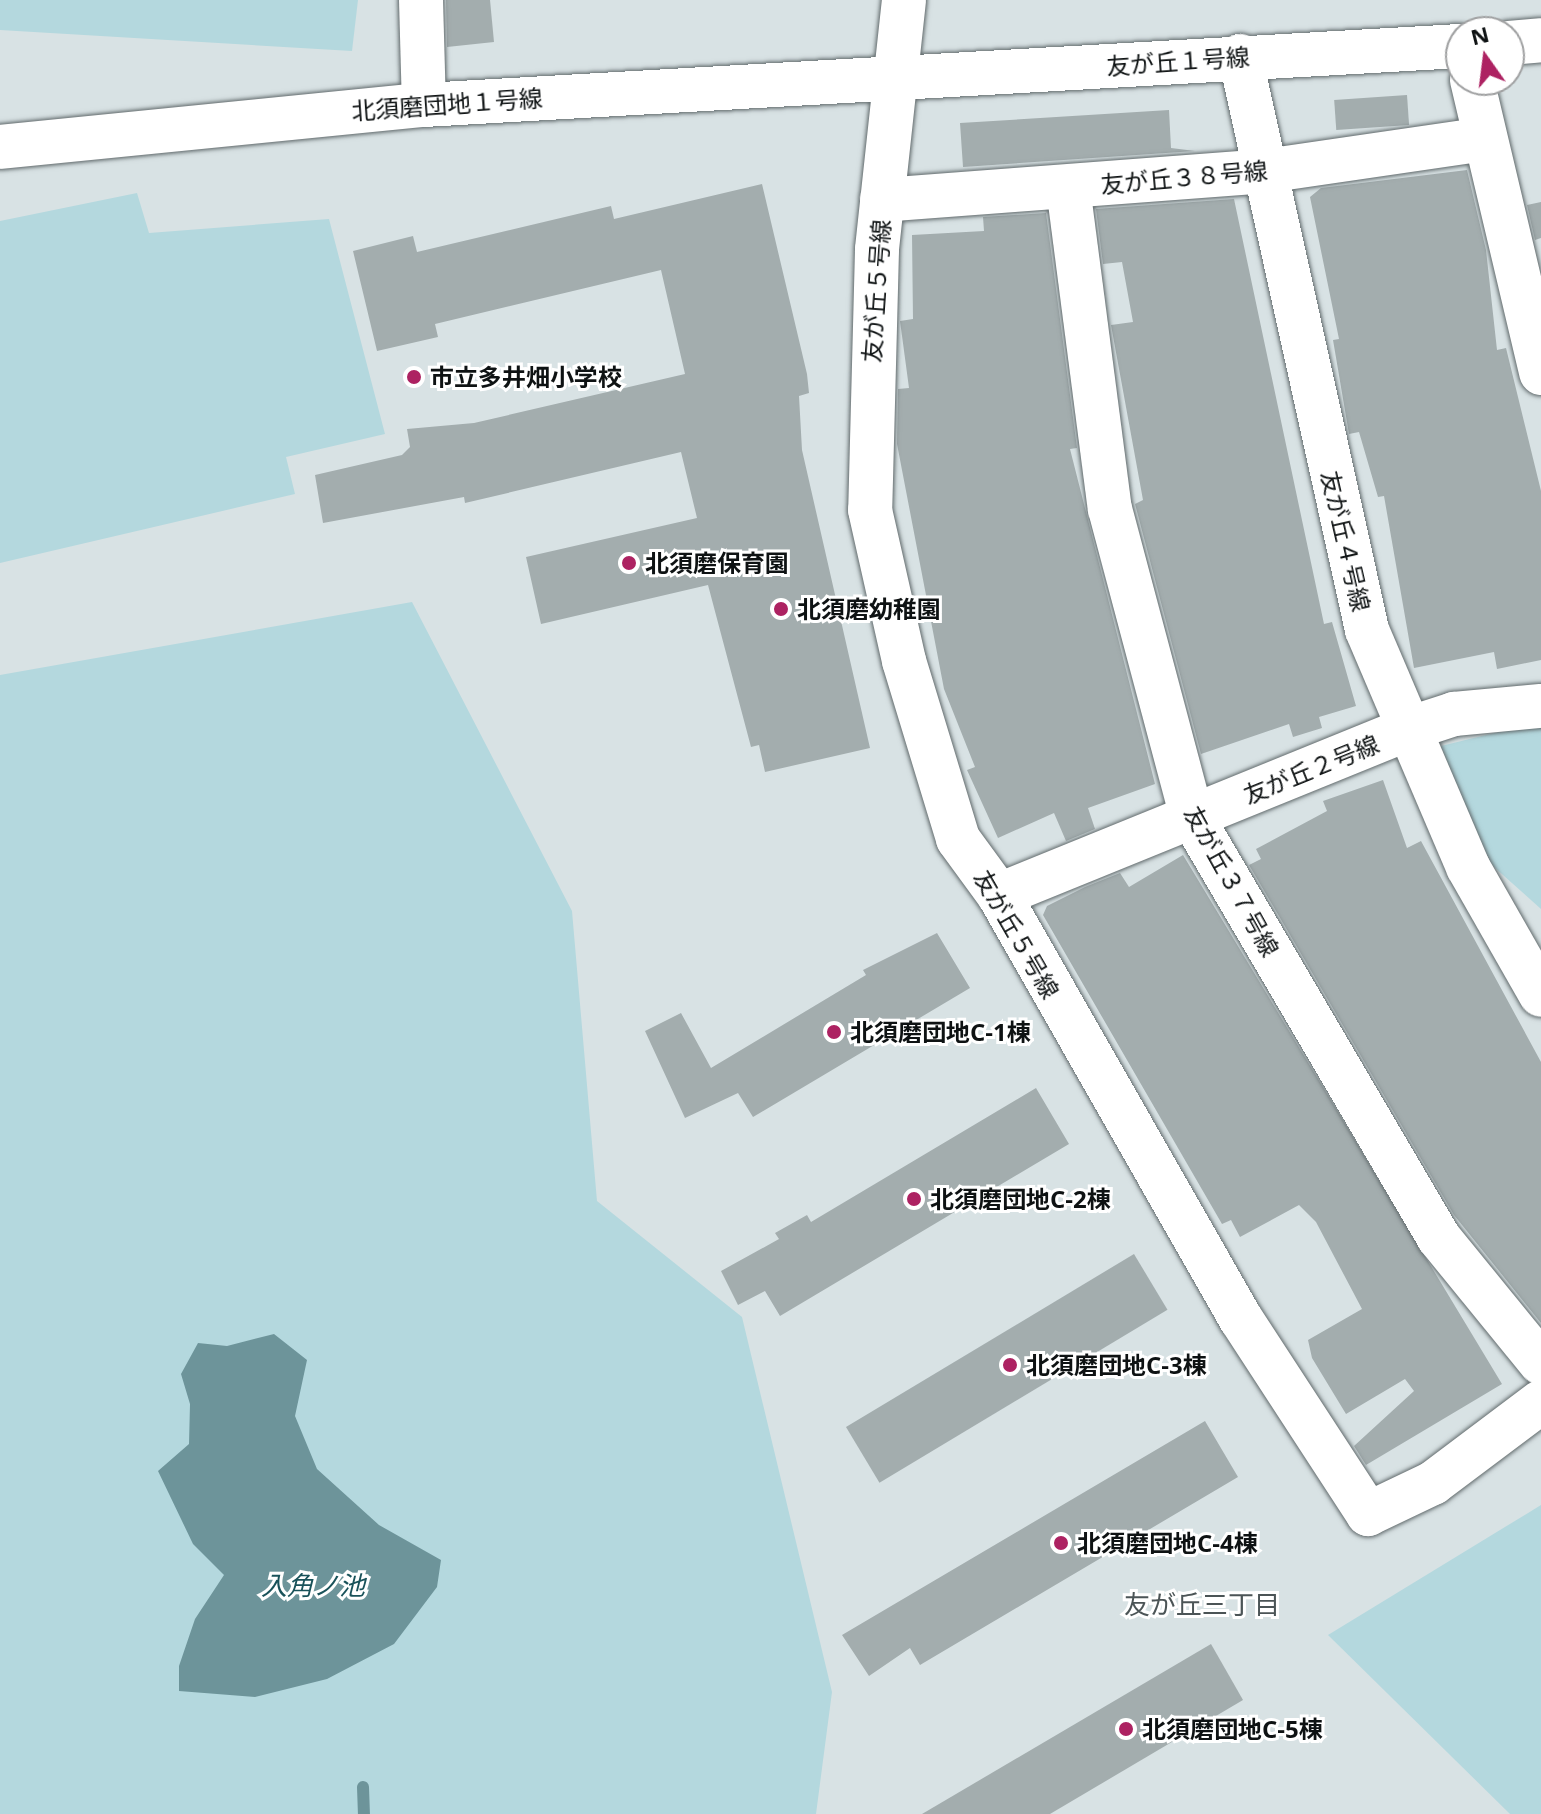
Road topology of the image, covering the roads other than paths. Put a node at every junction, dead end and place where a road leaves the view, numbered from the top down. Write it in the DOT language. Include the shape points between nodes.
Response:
graph roads {
  1 [pos="421,0"];
  2 [pos="904,0"];
  3 [pos="1445,47"];
  4 [pos="1240,56"];
  5 [pos="896,79"];
  6 [pos="1475,96"];
  7 [pos="424,105"];
  8 [pos="1484,139"];
  9 [pos="0,147"];
  10 [pos="1265,171"];
  11 [pos="1068,187"];
  12 [pos="882,200"];
  13 [pos="1541,373"];
  14 [pos="1541,706"];
  15 [pos="1405,730"];
  16 [pos="1192,817"];
  17 [pos="999,895"];
  18 [pos="1541,995"];
  19 [pos="1541,1363"];
  20 [pos="1541,1402"];
  1 -- 7 [label="street"];
  2 -- 5 [label="street, 友が丘５号線"];
  3 -- 4 [label="street, 友が丘１号線"];
  4 -- 5 [label="street, 友が丘１号線"];
  4 -- 10 [label="street, 友が丘４号線"];
  5 -- 7 [label="street, 北須磨団地１号線"];
  5 -- 12 [label="street, 友が丘５号線"];
  6 -- 8 [label="street"];
  7 -- 9 [label="street, 北須磨団地１号線"];
  8 -- 10 [label="street, 友が丘３８号線"];
  8 -- 13 [label="street"];
  10 -- 11 [label="street, 友が丘３８号線"];
  10 -- 15 [label="street, 友が丘４号線" via="1367,630"];
  11 -- 12 [label="street, 友が丘３８号線"];
  11 -- 16 [label="street, 友が丘３７号線" via="1110,509"];
  12 -- 17 [label="street, 友が丘５号線" via="870,510 904,661 958,839"];
  14 -- 15 [label="street, 友が丘２号線" via="1454,714"];
  15 -- 16 [label="street, 友が丘２号線"];
  15 -- 18 [label="street, 友が丘４号線" via="1468,867"];
  16 -- 17 [label="street, 友が丘２号線"];
  16 -- 19 [label="street, 友が丘３７号線" via="1439,1238"];
  17 -- 20 [label="street, 友が丘５号線" via="1241,1319 1368,1514 1433,1483"];
}
